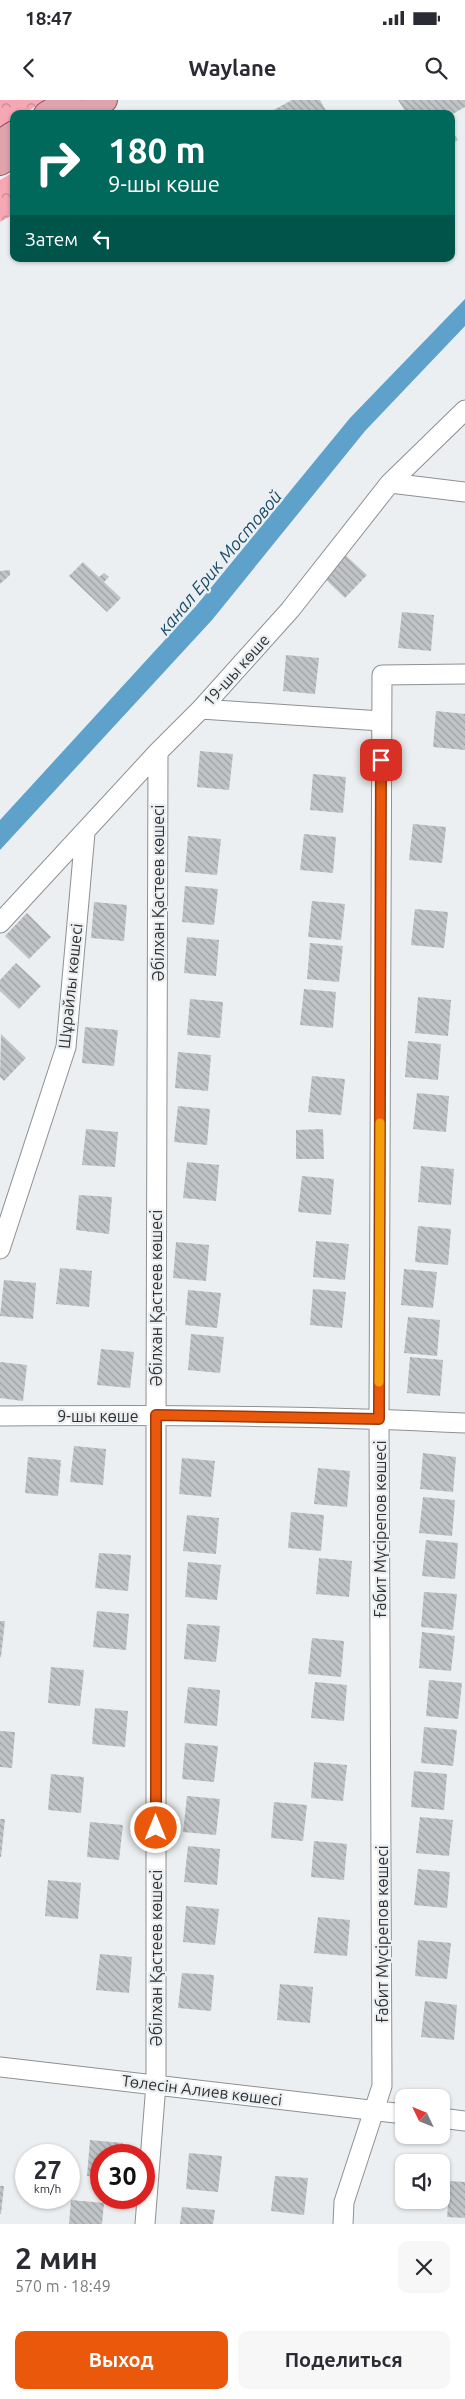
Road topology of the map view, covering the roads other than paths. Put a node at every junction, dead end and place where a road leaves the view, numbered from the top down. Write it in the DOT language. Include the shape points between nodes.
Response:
graph roads {
  1 [pos="68,100"];
  2 [pos="105,100"];
  3 [pos="52,110"];
  4 [pos="89,110"];
  5 [pos="465,410"];
  6 [pos="390,483"];
  7 [pos="465,492"];
  8 [pos="465,674"];
  9 [pos="201,709"];
  10 [pos="381,721"];
  11 [pos="158,752"];
  12 [pos="85,833"];
  13 [pos="0,923"];
  14 [pos="0,1249"];
  15 [pos="156,1415"];
  16 [pos="0,1416"];
  17 [pos="379,1419"];
  18 [pos="465,1423"];
  19 [pos="0,2067"];
  20 [pos="156,2084"];
  21 [pos="372,2111"];
  22 [pos="395,2113"];
  23 [pos="450,2119"];
  24 [pos="465,2120"];
  25 [pos="145,2224"];
  26 [pos="343,2224"];
  1 -- 3 [label="main road"];
  2 -- 4 [label="main road"];
  5 -- 6 [label="street, 19-шы көше"];
  6 -- 7 [label="street"];
  6 -- 9 [label="street, 19-шы көше" via="290,610"];
  8 -- 10 [label="street, Ғабит Мүсірепов көшесi" via="382,675"];
  9 -- 10 [label="street"];
  9 -- 11 [label="street, 19-шы көше"];
  10 -- 17 [label="street, Ғабит Мүсірепов көшесi"];
  11 -- 12 [label="street, 19-шы көше"];
  11 -- 15 [label="street, Әбілхан Қастеев көшесi"];
  12 -- 13 [label="street, 19-шы көше"];
  12 -- 14 [label="street, Шұрайлы көшесі" via="66,1047"];
  15 -- 16 [label="street, 9-шы көше"];
  15 -- 17 [label="street, 9-шы көше"];
  15 -- 20 [label="street, Әбілхан Қастеев көшесi"];
  17 -- 18 [label="street, 9-шы көше"];
  17 -- 21 [label="street, Ғабит Мүсірепов көшесi" via="382,2086"];
  19 -- 20 [label="street, Төлесін Алиев көшесі"];
  20 -- 21 [label="street, Төлесін Алиев көшесі"];
  20 -- 25 [label="street, Әбілхан Қастеев көшесi"];
  21 -- 22 [label="street, Төлесін Алиев көшесі"];
  21 -- 26 [label="street, Ғабит Мүсірепов көшесi" via="344,2202"];
  23 -- 24 [label="street"];
}
